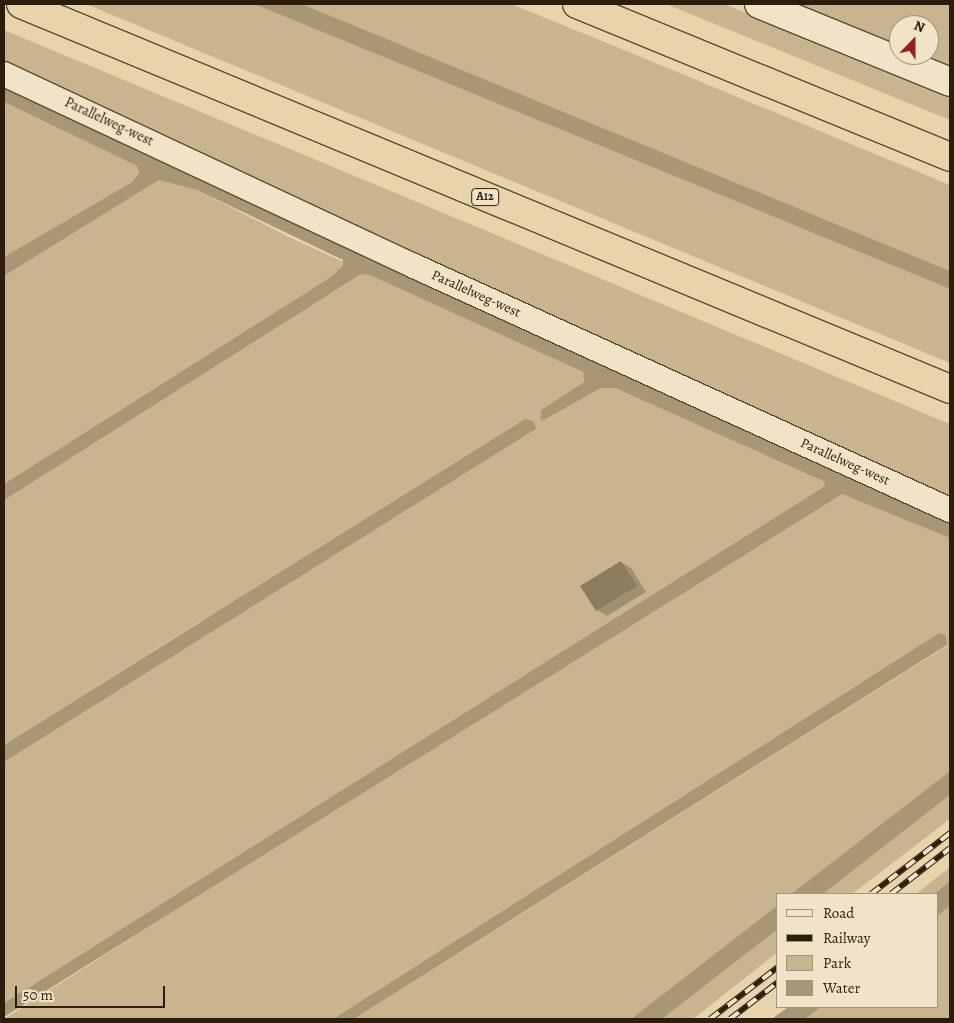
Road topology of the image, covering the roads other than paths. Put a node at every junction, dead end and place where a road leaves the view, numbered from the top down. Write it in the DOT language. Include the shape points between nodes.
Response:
graph roads {
  1 [pos="20,4"];
  2 [pos="577,4"];
  3 [pos="759,4"];
  4 [pos="4,74"];
  5 [pos="950,82"];
  6 [pos="950,157"];
  7 [pos="950,389"];
  8 [pos="950,510"];
  1 -- 7 [label="highway, A12"];
  2 -- 6 [label="highway"];
  3 -- 5 [label="main road"];
  4 -- 8 [label="street, Parallelweg-west" via="414,266"];
}
